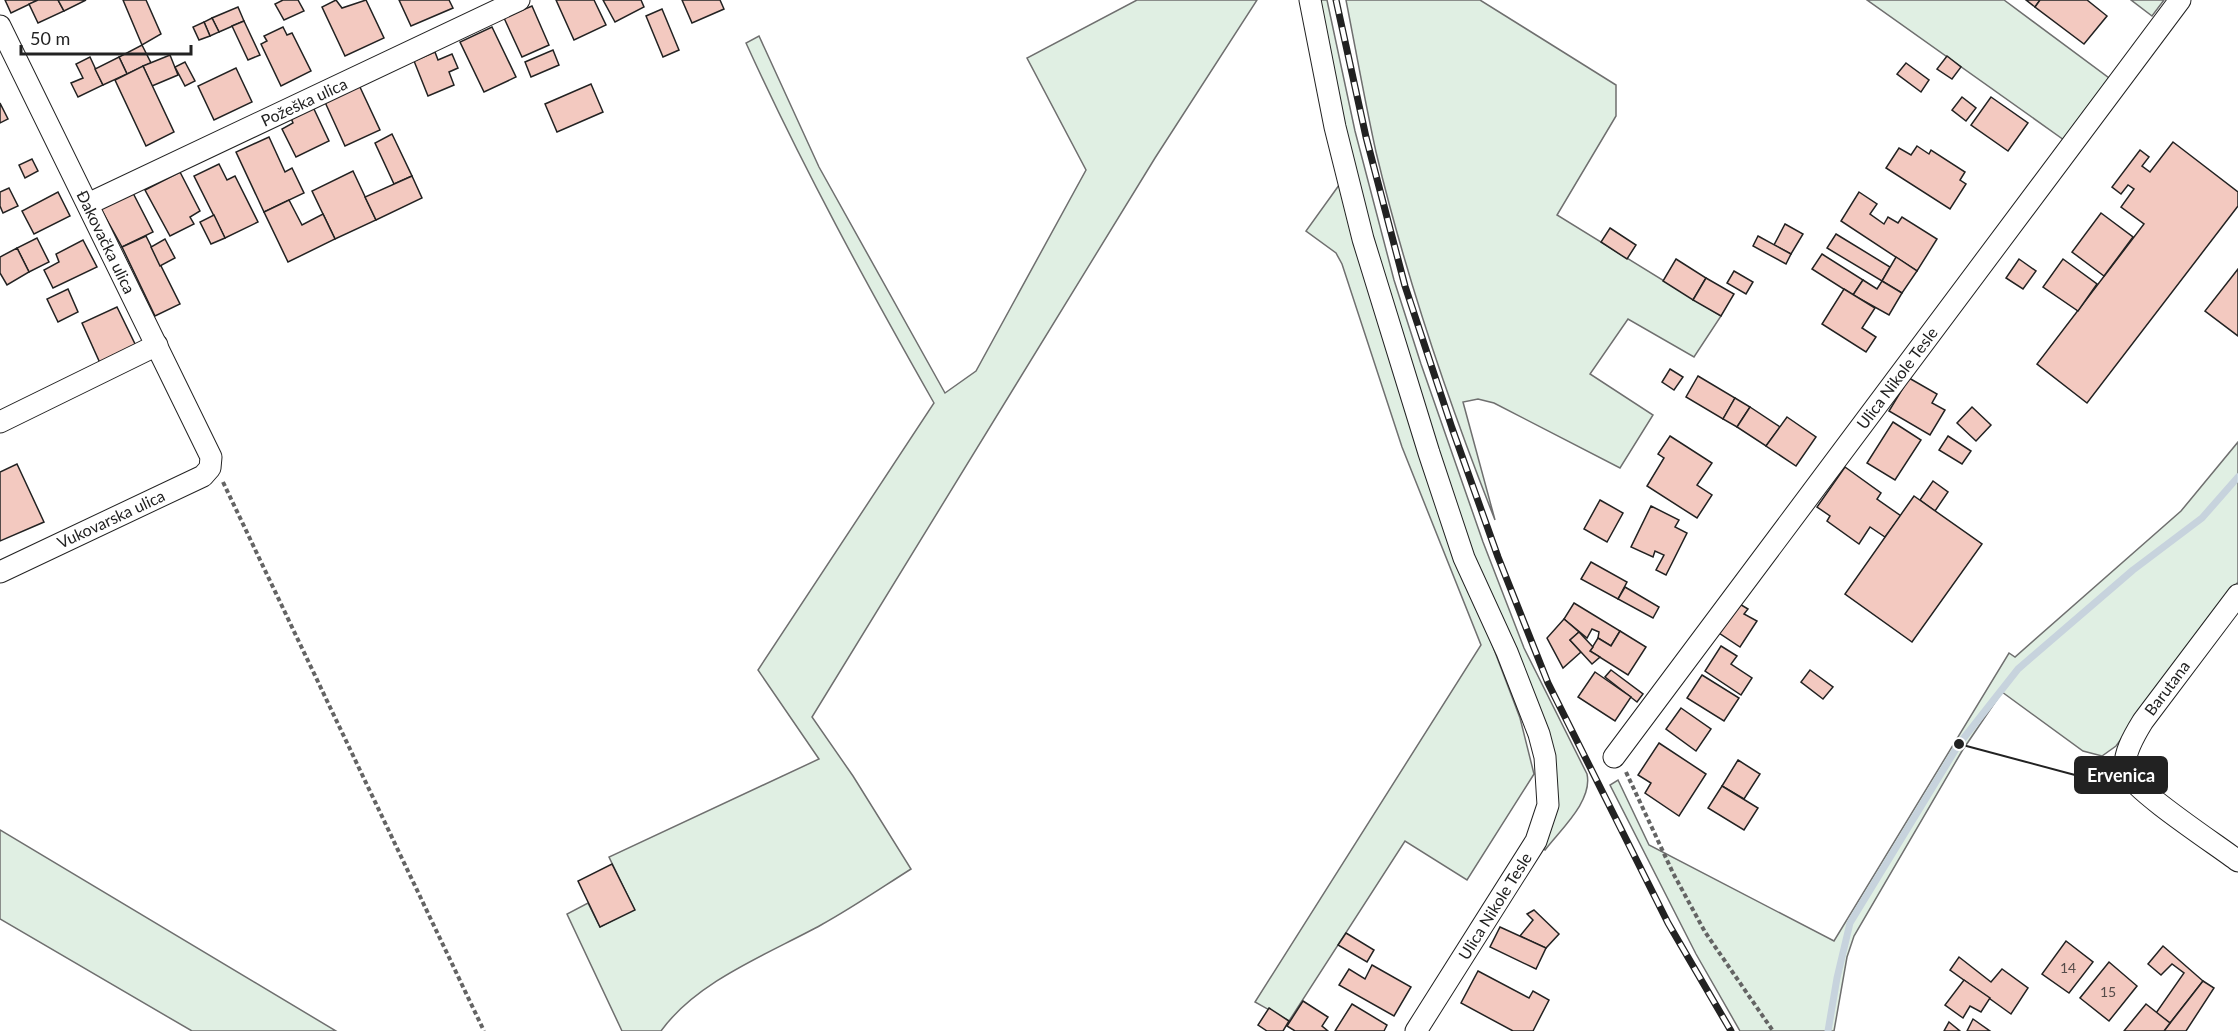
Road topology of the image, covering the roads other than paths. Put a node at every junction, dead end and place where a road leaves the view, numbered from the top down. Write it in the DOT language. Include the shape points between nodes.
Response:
graph roads {
  1 [pos="519,0"];
  2 [pos="1310,0"];
  3 [pos="2180,0"];
  4 [pos="0,26"];
  5 [pos="88,204"];
  6 [pos="157,345"];
  7 [pos="0,422"];
  8 [pos="211,458"];
  9 [pos="0,572"];
  10 [pos="2238,595"];
  11 [pos="1616,755"];
  12 [pos="2238,861"];
  13 [pos="1416,1031"];
  1 -- 5 [label="street, Požeška ulica"];
  2 -- 13 [label="street, Ulica Nikole Tesle" via="1335,127 1363,239 1464,558 1539,734 1546,773 1548,805 1536,841"];
  3 -- 11 [label="street, Ulica Nikole Tesle"];
  4 -- 5 [label="street, Đakovačka ulica"];
  5 -- 6 [label="street, Đakovačka ulica"];
  6 -- 7 [label="street"];
  6 -- 8 [label="street, Đakovačka ulica"];
  8 -- 9 [label="street, Vukovarska ulica" via="210,468 203,476"];
  10 -- 12 [label="street, Barutana" via="2143,721 2126,761 2127,773 2140,789"];
}
